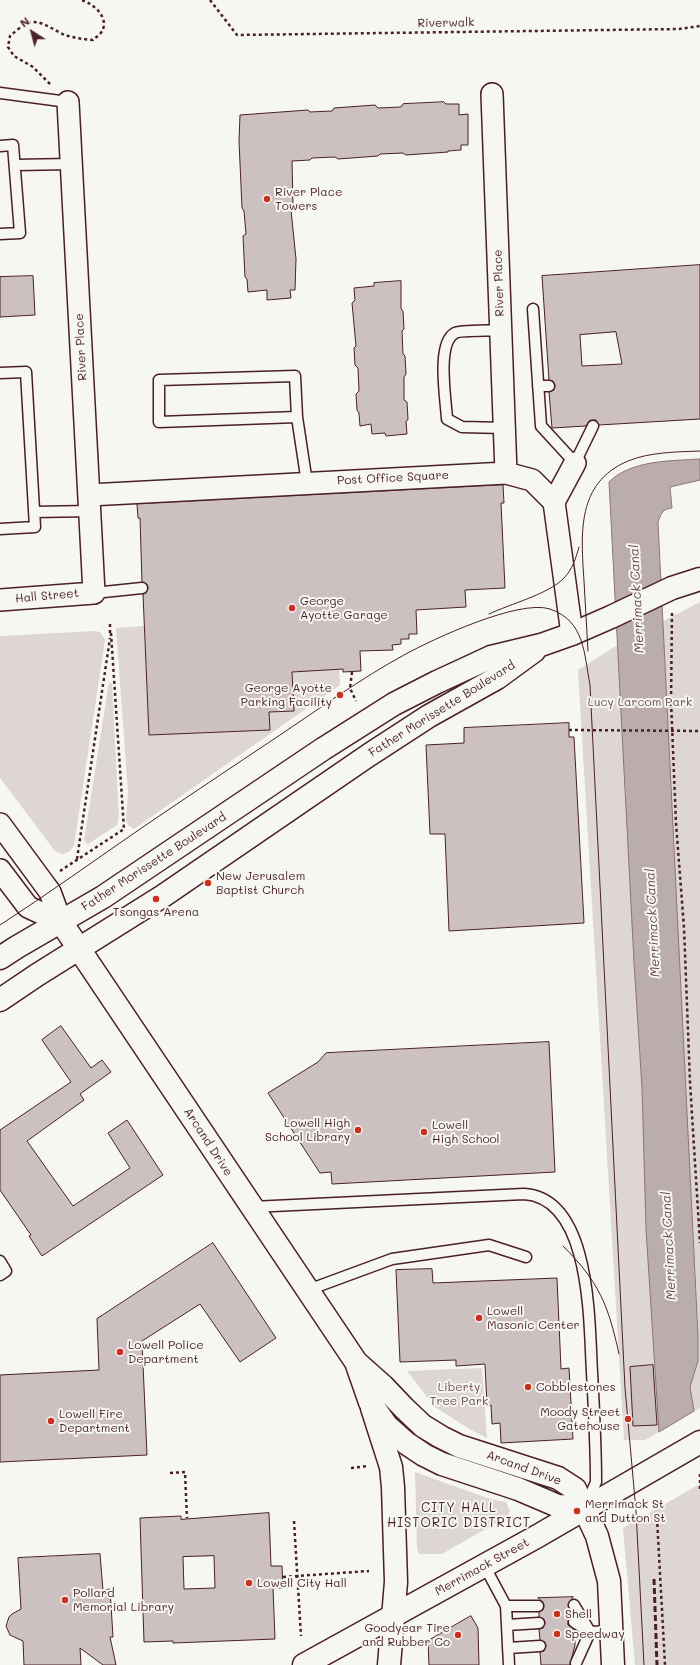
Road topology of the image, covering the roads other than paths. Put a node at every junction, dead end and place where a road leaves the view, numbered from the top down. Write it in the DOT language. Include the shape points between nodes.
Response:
graph roads {
  1 [pos="0,93"];
  2 [pos="492,94"];
  3 [pos="68,102"];
  4 [pos="0,146"];
  5 [pos="71,164"];
  6 [pos="15,165"];
  7 [pos="0,234"];
  8 [pos="533,310"];
  9 [pos="501,330"];
  10 [pos="0,373"];
  11 [pos="538,386"];
  12 [pos="549,386"];
  13 [pos="297,417"];
  14 [pos="593,426"];
  15 [pos="504,428"];
  16 [pos="575,464"];
  17 [pos="506,473"];
  18 [pos="306,483"];
  19 [pos="554,502"];
  20 [pos="89,503"];
  21 [pos="34,512"];
  22 [pos="0,529"];
  23 [pos="700,579"];
  24 [pos="142,588"];
  25 [pos="94,593"];
  26 [pos="0,600"];
  27 [pos="572,634"];
  28 [pos="541,646"];
  29 [pos="0,824"];
  30 [pos="0,870"];
  31 [pos="61,922"];
  32 [pos="80,949"];
  33 [pos="0,958"];
  34 [pos="0,1000"];
  35 [pos="251,1207"];
  36 [pos="526,1257"];
  37 [pos="0,1262"];
  38 [pos="0,1275"];
  39 [pos="308,1290"];
  40 [pos="356,1362"];
  41 [pos="370,1402"];
  42 [pos="700,1442"];
  43 [pos="584,1508"];
  44 [pos="484,1565"];
  45 [pos="574,1605"];
  46 [pos="506,1606"];
  47 [pos="538,1606"];
  48 [pos="393,1616"];
  49 [pos="574,1622"];
  50 [pos="539,1623"];
  51 [pos="507,1625"];
  52 [pos="611,1631"];
  53 [pos="590,1632"];
  54 [pos="575,1645"];
  55 [pos="540,1646"];
  56 [pos="508,1648"];
  57 [pos="576,1663"];
  58 [pos="304,1665"];
  59 [pos="389,1665"];
  60 [pos="509,1665"];
  61 [pos="613,1665"];
  1 -- 3 [label="lane"];
  2 -- 9 [label="street, River Place"];
  3 -- 5 [label="street, River Place"];
  4 -- 6 [label="lane" via="13,146"];
  5 -- 6 [label="lane"];
  5 -- 20 [label="street, River Place"];
  6 -- 7 [label="lane" via="20,234"];
  8 -- 11 [label="lane"];
  9 -- 15 [label="street, River Place"];
  9 -- 15 [label="lane" via="455,332 448,339 443,358 447,419 462,426"];
  10 -- 21 [label="lane" via="26,372"];
  11 -- 12 [label="lane"];
  11 -- 16 [label="lane" via="541,426"];
  13 -- 13 [label="lane" via="295,376 159,380 159,422"];
  13 -- 18 [label="lane"];
  14 -- 16 [label="lane"];
  15 -- 17 [label="street, River Place"];
  16 -- 19 [label="street"];
  17 -- 18 [label="street, Post Office Square"];
  17 -- 19 [label="street, Post Office Square" via="532,480"];
  18 -- 20 [label="street, Post Office Square"];
  19 -- 27 [label="street"];
  20 -- 21 [label="lane"];
  20 -- 25 [label="street, River Place"];
  21 -- 22 [label="lane" via="35,527"];
  23 -- 27 [label="main road" via="672,588"];
  24 -- 25 [label="lane"];
  25 -- 26 [label="street, Hall Street"];
  27 -- 28 [label="main road"];
  28 -- 31 [label="main road, Father Morissette Boulevard" via="491,657 394,704 103,898"];
  28 -- 32 [label="main road, Father Morissette Boulevard" via="498,678 429,716 369,755 163,896"];
  29 -- 31 [label="street, Arcand Drive" via="50,892"];
  30 -- 31 [label="street" via="28,907"];
  31 -- 32 [label="main road, Arcand Drive"];
  31 -- 33 [label="main road, Father Morissette Boulevard"];
  32 -- 34 [label="main road, Father Morissette Boulevard"];
  32 -- 35 [label="main road, Arcand Drive"];
  35 -- 39 [label="main road, Arcand Drive"];
  35 -- 43 [label="lane" via="524,1194 534,1194 548,1202 563,1216 575,1240 588,1290 596,1482"];
  36 -- 39 [label="lane" via="489,1245 392,1258"];
  37 -- 38 [label="lane" via="6,1271"];
  39 -- 40 [label="main road, Arcand Drive"];
  40 -- 41 [label="main road, Arcand Drive"];
  40 -- 43 [label="main road, Arcand Drive" via="423,1426 441,1438 558,1478 575,1489"];
  41 -- 43 [label="main road, Arcand Drive" via="387,1426 406,1443 442,1464 518,1489 558,1506"];
  41 -- 48 [label="main road, Arcand Drive" via="391,1467 396,1582"];
  42 -- 43 [label="main road, Merrimack Street"];
  43 -- 44 [label="main road, Merrimack Street"];
  43 -- 52 [label="main road" via="597,1536 609,1581"];
  44 -- 46 [label="lane"];
  44 -- 48 [label="main road, Merrimack Street"];
  45 -- 53 [label="lane"];
  46 -- 47 [label="lane"];
  46 -- 51 [label="lane"];
  48 -- 58 [label="main road, Merrimack Street"];
  48 -- 59 [label="main road, Arcand Drive"];
  49 -- 53 [label="lane"];
  50 -- 51 [label="lane"];
  51 -- 56 [label="lane"];
  52 -- 53 [label="lane"];
  52 -- 61 [label="main road"];
  53 -- 54 [label="lane"];
  53 -- 57 [label="lane"];
  55 -- 56 [label="lane"];
  56 -- 60 [label="lane"];
}
